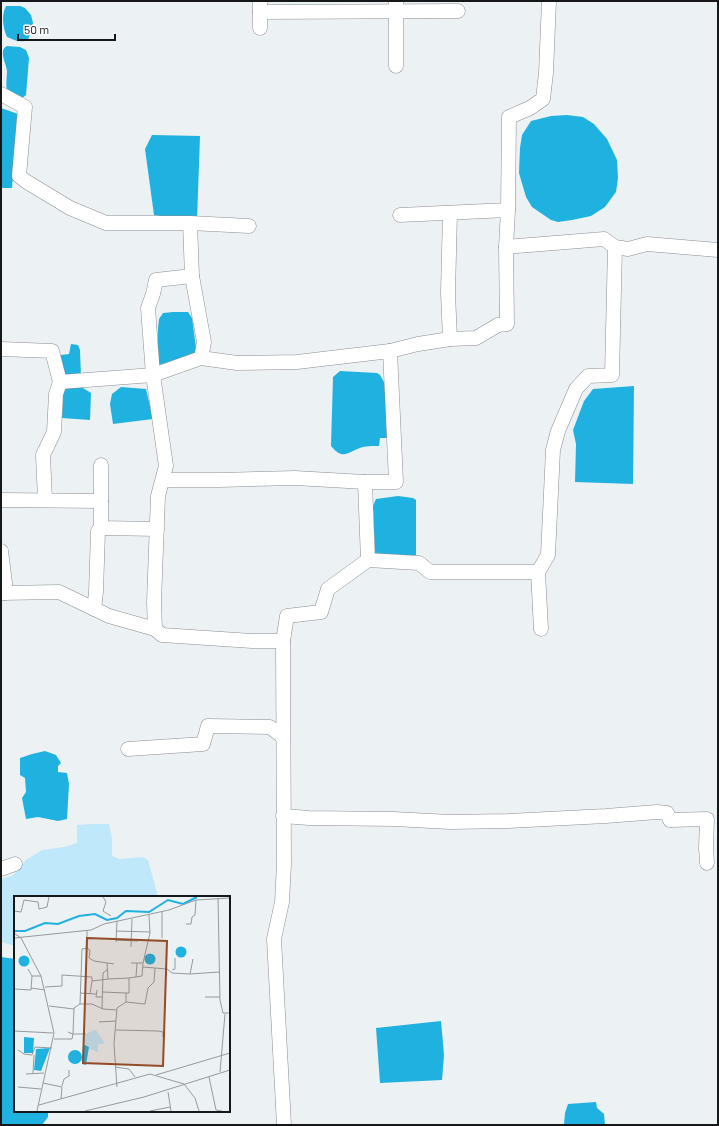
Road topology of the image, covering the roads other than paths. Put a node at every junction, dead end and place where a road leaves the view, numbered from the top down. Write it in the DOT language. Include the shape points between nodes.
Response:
graph roads {
  1 [pos="549,1"];
  2 [pos="260,6"];
  3 [pos="396,6"];
  4 [pos="458,11"];
  5 [pos="260,28"];
  6 [pos="396,66"];
  7 [pos="1,94"];
  8 [pos="508,210"];
  9 [pos="450,213"];
  10 [pos="400,215"];
  11 [pos="190,223"];
  12 [pos="249,226"];
  13 [pos="506,247"];
  14 [pos="615,247"];
  15 [pos="718,250"];
  16 [pos="192,276"];
  17 [pos="450,339"];
  18 [pos="1,349"];
  19 [pos="390,351"];
  20 [pos="202,358"];
  21 [pos="153,375"];
  22 [pos="60,382"];
  23 [pos="101,465"];
  24 [pos="163,480"];
  25 [pos="365,482"];
  26 [pos="1,500"];
  27 [pos="45,500"];
  28 [pos="101,501"];
  29 [pos="101,528"];
  30 [pos="157,529"];
  31 [pos="1,551"];
  32 [pos="368,560"];
  33 [pos="538,572"];
  34 [pos="3,593"];
  35 [pos="94,609"];
  36 [pos="155,629"];
  37 [pos="541,629"];
  38 [pos="283,642"];
  39 [pos="283,736"];
  40 [pos="128,749"];
  41 [pos="283,816"];
  42 [pos="707,863"];
  43 [pos="15,864"];
  44 [pos="1,869"];
  45 [pos="284,1125"];
  1 -- 8 [label="street" via="543,99 509,117"];
  2 -- 3 [label="street"];
  2 -- 5 [label="street"];
  3 -- 4 [label="street"];
  3 -- 6 [label="street"];
  7 -- 11 [label="street" via="25,107 19,176 26,182 70,208 106,223"];
  8 -- 9 [label="street"];
  8 -- 13 [label="street"];
  9 -- 10 [label="street"];
  9 -- 17 [label="street"];
  11 -- 12 [label="street"];
  11 -- 16 [label="street"];
  13 -- 14 [label="street" via="604,239"];
  13 -- 17 [label="street" via="507,324 498,325 476,338"];
  14 -- 15 [label="street" via="628,249 648,244"];
  14 -- 33 [label="street" via="612,375 588,376 576,389 558,431 553,450 548,555"];
  16 -- 20 [label="street" via="204,342"];
  16 -- 21 [label="street" via="156,280 148,308"];
  17 -- 19 [label="street"];
  18 -- 22 [label="street" via="52,351"];
  19 -- 20 [label="street" via="297,362 237,363"];
  19 -- 25 [label="street" via="396,482"];
  20 -- 21 [label="street"];
  21 -- 22 [label="street"];
  21 -- 24 [label="street" via="166,466"];
  22 -- 27 [label="street" via="56,394 54,432 43,455"];
  23 -- 28 [label="street"];
  24 -- 25 [label="street" via="296,478"];
  24 -- 30 [label="street" via="158,496"];
  25 -- 32 [label="street"];
  26 -- 27 [label="street"];
  27 -- 28 [label="street"];
  28 -- 29 [label="street"];
  29 -- 30 [label="street"];
  29 -- 35 [label="street" via="98,531"];
  30 -- 36 [label="street"];
  31 -- 34 [label="street" via="5,583"];
  32 -- 33 [label="street" via="419,563 430,572"];
  32 -- 38 [label="street" via="328,590 320,612 287,616"];
  33 -- 37 [label="street"];
  34 -- 35 [label="street" via="59,592"];
  35 -- 36 [label="street"];
  36 -- 38 [label="street" via="162,635"];
  38 -- 39 [label="street"];
  39 -- 40 [label="street" via="270,727 208,726 203,744"];
  39 -- 41 [label="street"];
  41 -- 42 [label="street" via="450,822 667,813 670,820 707,819"];
  41 -- 45 [label="street" via="282,902 274,940"];
  43 -- 44 [label="street"];
}
